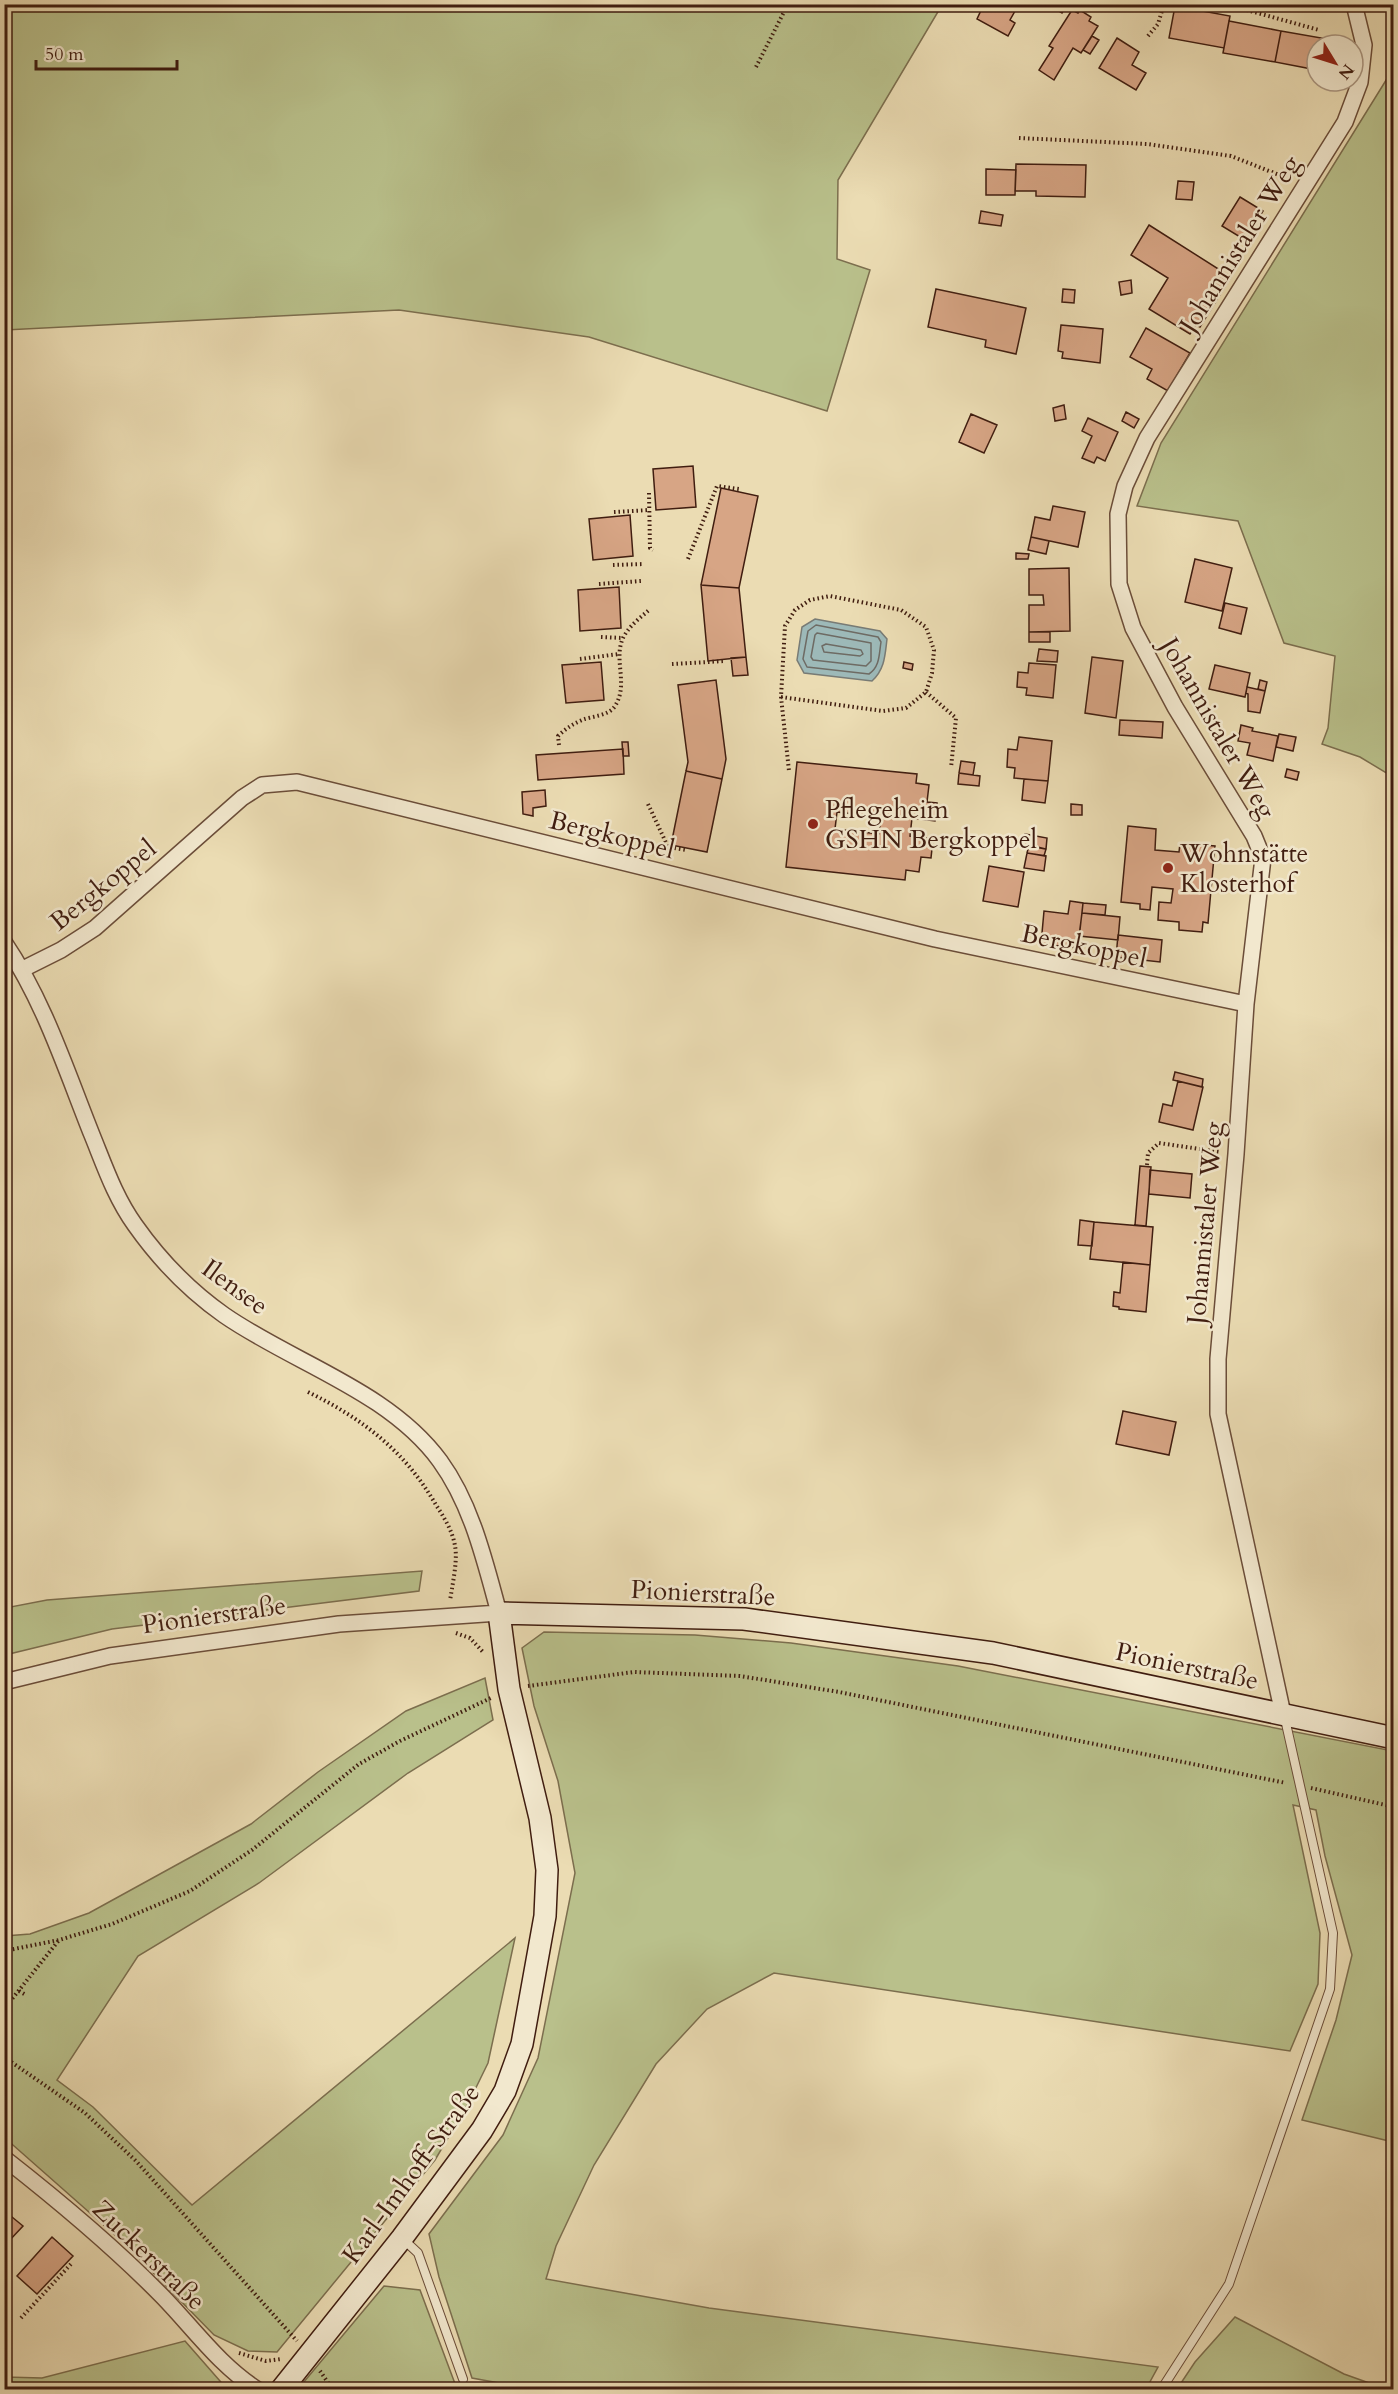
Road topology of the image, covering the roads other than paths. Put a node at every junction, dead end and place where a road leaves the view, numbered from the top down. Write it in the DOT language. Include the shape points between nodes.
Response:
graph roads {
  1 [pos="1354,4"];
  2 [pos="4,942"];
  3 [pos="23,969"];
  4 [pos="1246,1004"];
  5 [pos="499,1613"];
  6 [pos="4,1682"];
  7 [pos="1283,1714"];
  8 [pos="1394,1738"];
  9 [pos="4,2157"];
  10 [pos="402,2238"];
  11 [pos="463,2379"];
  12 [pos="258,2390"];
  13 [pos="281,2390"];
  14 [pos="1161,2390"];
  1 -- 4 [label="street, Johannistaler Weg" via="1364,45 1360,82 1345,122 1147,438 1125,486 1118,514 1119,584 1133,628 1263,858"];
  2 -- 3 [label="street, Ilensee"];
  3 -- 4 [label="street, Bergkoppel" via="95,928 242,798 262,785 297,782 935,939"];
  3 -- 5 [label="street, Ilensee" via="112,1186 135,1225 172,1271 224,1314 356,1390 405,1424 426,1446 440,1461 465,1506"];
  4 -- 7 [label="street, Johannistaler Weg" via="1218,1359 1218,1414"];
  5 -- 6 [label="street, Pionierstraße" via="339,1624 110,1656"];
  5 -- 7 [label="street, Pionierstraße" via="756,1621 993,1653"];
  5 -- 10 [label="street, Karl-Imhoff-Straße" via="504,1697 540,1818 547,1870 545,1916 522,2044 505,2091 482,2130"];
  7 -- 8 [label="street, Pionierstraße"];
  7 -- 14 [label="lane" via="1333,1933 1330,1989 1229,2284"];
  9 -- 12 [label="street, Zuckerstraße" via="155,2289 215,2355"];
  10 -- 11 [label="lane" via="418,2253"];
  10 -- 13 [label="street, Karl-Imhoff-Straße" via="299,2349"];
}
